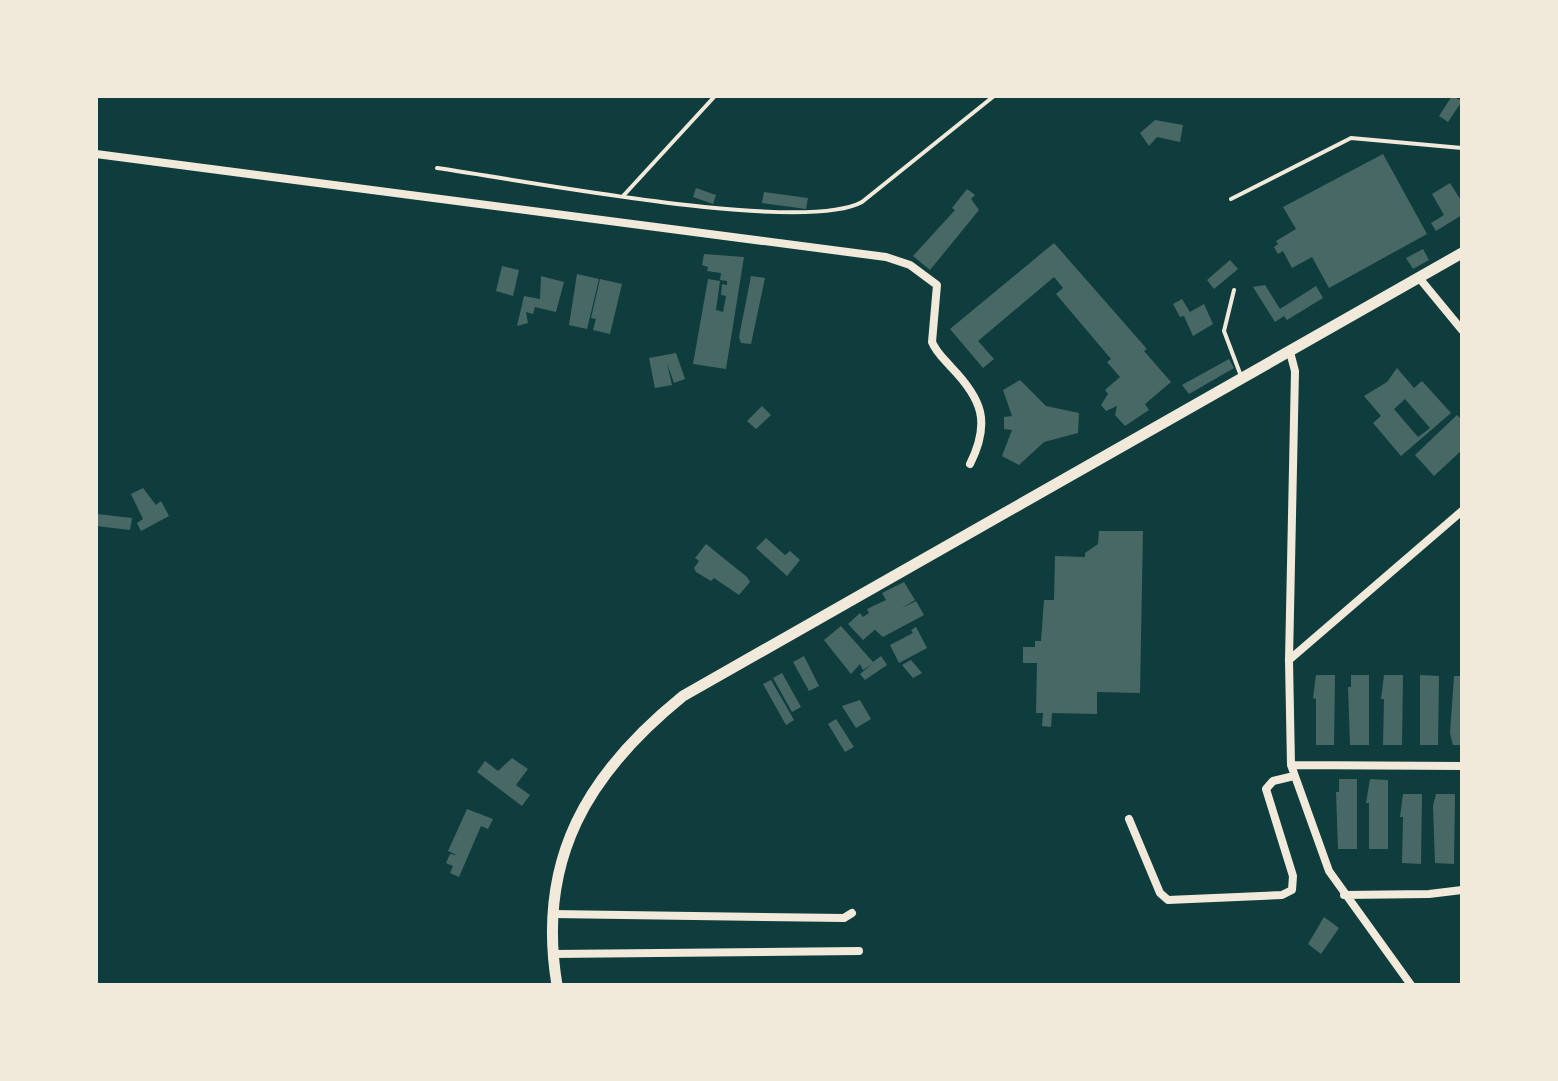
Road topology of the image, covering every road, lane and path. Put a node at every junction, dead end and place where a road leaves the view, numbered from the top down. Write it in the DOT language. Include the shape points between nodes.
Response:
graph roads {
  1 [pos="715,96"];
  2 [pos="994,96"];
  3 [pos="1462,148"];
  4 [pos="96,154"];
  5 [pos="437,168"];
  6 [pos="624,195"];
  7 [pos="1231,199"];
  8 [pos="1462,253"];
  9 [pos="1420,279"];
  10 [pos="1234,290"];
  11 [pos="1462,330"];
  12 [pos="1290,352"];
  13 [pos="1242,379"];
  14 [pos="970,464"];
  15 [pos="1462,511"];
  16 [pos="1289,660"];
  17 [pos="1291,765"];
  18 [pos="1462,766"];
  19 [pos="1294,776"];
  20 [pos="1129,819"];
  21 [pos="1462,890"];
  22 [pos="1344,895"];
  23 [pos="852,913"];
  24 [pos="552,914"];
  25 [pos="859,951"];
  26 [pos="552,954"];
  27 [pos="557,985"];
  28 [pos="1411,985"];
  1 -- 6 [label="lane"];
  2 -- 6 [label="lane" via="849,208 805,214"];
  3 -- 7 [label="lane" via="1351,138"];
  4 -- 14 [label="street" via="886,257 910,265 937,285 932,342 971,388 980,409 980,439"];
  5 -- 6 [label="lane"];
  8 -- 9 [label="street"];
  9 -- 11 [label="street"];
  9 -- 12 [label="street"];
  10 -- 13 [label="lane" via="1224,331"];
  12 -- 13 [label="street"];
  12 -- 16 [label="street" via="1295,371"];
  13 -- 24 [label="street" via="683,696 644,727 589,795 571,831"];
  15 -- 16 [label="street"];
  16 -- 17 [label="street"];
  17 -- 18 [label="street"];
  17 -- 19 [label="street"];
  19 -- 20 [label="street" via="1273,781 1266,789 1293,876 1292,890 1282,895 1168,900 1160,893"];
  19 -- 22 [label="street" via="1329,871"];
  21 -- 22 [label="street"];
  22 -- 28 [label="street"];
  23 -- 24 [label="street" via="844,918"];
  24 -- 26 [label="street"];
  25 -- 26 [label="street"];
  26 -- 27 [label="street"];
}
